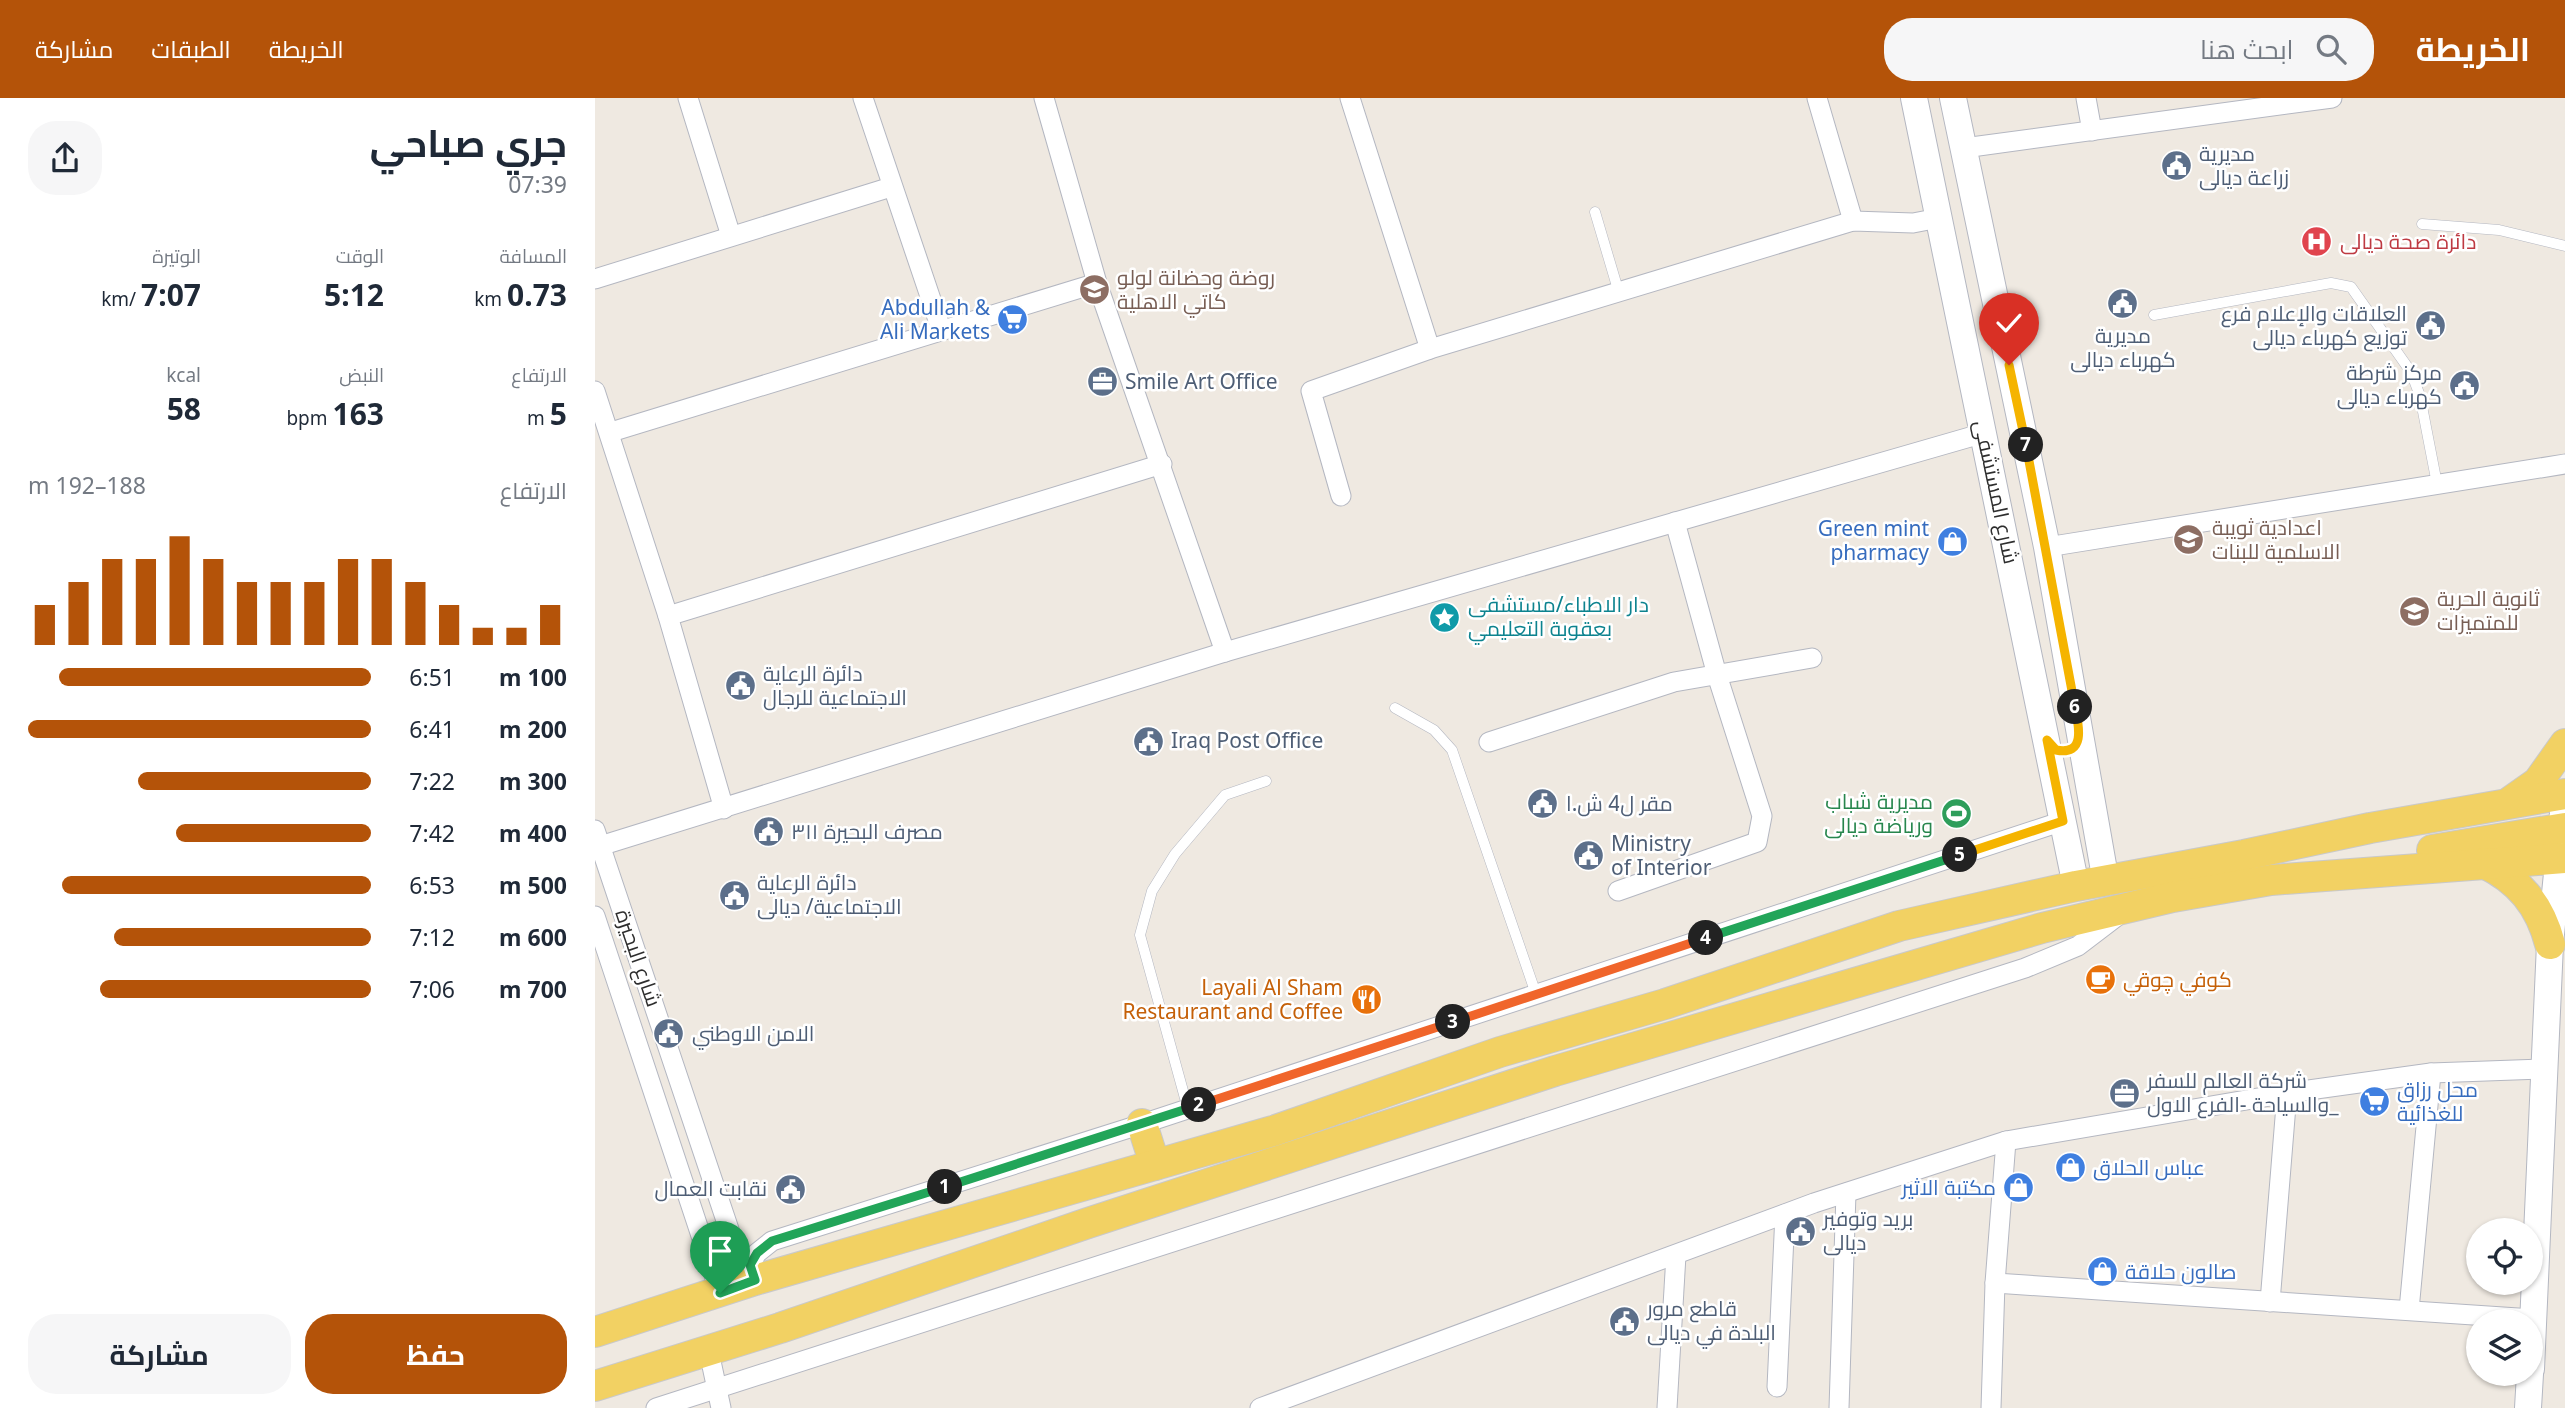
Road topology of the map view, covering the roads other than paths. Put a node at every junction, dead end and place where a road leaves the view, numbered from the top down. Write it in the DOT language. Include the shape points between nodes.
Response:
graph roads {
  1 [pos="688,98"];
  2 [pos="863,98"];
  3 [pos="1044,98"];
  4 [pos="1350,98"];
  5 [pos="1817,98"];
  6 [pos="1914,98"];
  7 [pos="1953,98"];
  8 [pos="2086,98"];
  9 [pos="2332,98"];
  10 [pos="2271,102"];
  11 [pos="2092,131"];
  12 [pos="1964,148"];
  13 [pos="1971,182"];
  14 [pos="891,187"];
  15 [pos="1933,189"];
  16 [pos="1595,212"];
  17 [pos="1939,218"];
  18 [pos="1853,221"];
  19 [pos="2422,224"];
  20 [pos="731,236"];
  21 [pos="2565,246"];
  22 [pos="595,279"];
  23 [pos="1097,283"];
  24 [pos="1619,293"];
  25 [pos="2154,315"];
  26 [pos="941,330"];
  27 [pos="1430,349"];
  28 [pos="595,391"];
  29 [pos="611,432"];
  30 [pos="1984,433"];
  31 [pos="1162,464"];
  32 [pos="2565,464"];
  33 [pos="2437,484"];
  34 [pos="1341,496"];
  35 [pos="1675,522"];
  36 [pos="2047,547"];
  37 [pos="667,616"];
  38 [pos="1224,652"];
  39 [pos="1812,658"];
  40 [pos="1717,675"];
  41 [pos="1395,708"];
  42 [pos="2080,734"];
  43 [pos="2047,740"];
  44 [pos="1489,743"];
  45 [pos="2565,744"];
  46 [pos="1266,781"];
  47 [pos="2565,794"];
  48 [pos="2506,803"];
  49 [pos="725,809"];
  50 [pos="2063,821"];
  51 [pos="598,838"];
  52 [pos="2564,845"];
  53 [pos="2484,863"];
  54 [pos="2394,869"];
  55 [pos="2106,882"];
  56 [pos="2076,886"];
  57 [pos="1618,891"];
  58 [pos="2130,907"];
  59 [pos="595,916"];
  60 [pos="2550,944"];
  61 [pos="1536,995"];
  62 [pos="2544,1069"];
  63 [pos="2431,1073"];
  64 [pos="2287,1093"];
  65 [pos="1188,1109"];
  66 [pos="1142,1124"];
  67 [pos="2006,1141"];
  68 [pos="1155,1165"];
  69 [pos="1846,1192"];
  70 [pos="1785,1214"];
  71 [pos="1676,1255"];
  72 [pos="1995,1283"];
  73 [pos="740,1286"];
  74 [pos="2270,1302"];
  75 [pos="2533,1309"];
  76 [pos="2409,1310"];
  77 [pos="2466,1314"];
  78 [pos="595,1332"];
  79 [pos="709,1352"];
  80 [pos="595,1386"];
  81 [pos="2529,1386"];
  82 [pos="716,1387"];
  83 [pos="1777,1387"];
  84 [pos="1310,1399"];
  85 [pos="656,1408"];
  86 [pos="721,1408"];
  87 [pos="1260,1408"];
  88 [pos="1667,1408"];
  89 [pos="1839,1408"];
  90 [pos="1991,1408"];
  91 [pos="2528,1408"];
  1 -- 20 [label="street"];
  2 -- 14 [label="street"];
  3 -- 23 [label="street"];
  4 -- 27 [label="street"];
  5 -- 18 [label="street"];
  6 -- 15 [label="street, شارع المستشفى"];
  7 -- 12 [label="street, شارع المستشفى"];
  8 -- 11 [label="street"];
  9 -- 10 [label="street"];
  10 -- 11 [label="street"];
  11 -- 12 [label="street"];
  12 -- 13 [label="street, شارع المستشفى"];
  13 -- 15 [label="street"];
  13 -- 36 [label="street, شارع المستشفى"];
  14 -- 20 [label="street"];
  14 -- 26 [label="street"];
  15 -- 17 [label="street, شارع المستشفى"];
  16 -- 24 [label="lane"];
  17 -- 18 [label="street" via="1913,223"];
  17 -- 30 [label="street, شارع المستشفى"];
  18 -- 24 [label="street"];
  19 -- 21 [label="lane" via="2499,230"];
  20 -- 22 [label="street"];
  23 -- 26 [label="street"];
  23 -- 31 [label="street"];
  24 -- 27 [label="street"];
  25 -- 33 [label="lane" via="2331,283 2351,286 2411,372"];
  26 -- 29 [label="street"];
  27 -- 34 [label="street" via="1311,391"];
  28 -- 29 [label="street"];
  29 -- 37 [label="street"];
  30 -- 35 [label="street"];
  30 -- 43 [label="street, شارع المستشفى"];
  31 -- 37 [label="street"];
  31 -- 38 [label="street"];
  32 -- 33 [label="street"];
  33 -- 36 [label="street"];
  35 -- 38 [label="street"];
  35 -- 40 [label="street"];
  36 -- 42 [label="street, شارع المستشفى"];
  37 -- 49 [label="street"];
  38 -- 49 [label="street"];
  39 -- 40 [label="street"];
  40 -- 44 [label="street" via="1674,682"];
  40 -- 57 [label="street" via="1762,816 1757,842"];
  41 -- 61 [label="lane" via="1434,730 1452,750"];
  42 -- 43 [label="street" via="2075,747 2063,752"];
  42 -- 55 [label="street, شارع المستشفى"];
  43 -- 50 [label="street, شارع المستشفى"];
  45 -- 48 [label="main road" via="2538,782"];
  46 -- 65 [label="lane" via="1225,795 1175,853 1152,891 1140,935"];
  47 -- 48 [label="main road"];
  47 -- 52 [label="street"];
  48 -- 55 [label="main road"];
  49 -- 51 [label="street"];
  50 -- 56 [label="street, شارع المستشفى"];
  50 -- 61 [label="street"];
  51 -- 73 [label="street, شارع البحيرة"];
  52 -- 53 [label="main road"];
  52 -- 54 [label="main road" via="2442,847"];
  52 -- 60 [label="street"];
  53 -- 54 [label="main road"];
  53 -- 60 [label="main road" via="2528,894"];
  54 -- 58 [label="main road" via="2271,880"];
  55 -- 56 [label="main road"];
  56 -- 68 [label="main road" via="1899,926 1665,1004 1500,1052 1273,1131"];
  58 -- 79 [label="main road" via="2042,928 1556,1071"];
  58 -- 82 [label="street" via="2078,947 2025,968"];
  59 -- 73 [label="street, شارع البحيرة"];
  60 -- 62 [label="street"];
  61 -- 65 [label="street"];
  62 -- 63 [label="street"];
  62 -- 75 [label="street"];
  63 -- 64 [label="street"];
  63 -- 76 [label="street"];
  64 -- 67 [label="street"];
  64 -- 74 [label="street"];
  65 -- 66 [label="street"];
  66 -- 68 [label="main road"];
  66 -- 73 [label="street" via="772,1241 757,1253"];
  67 -- 69 [label="street"];
  67 -- 72 [label="street"];
  68 -- 73 [label="main road"];
  69 -- 70 [label="street"];
  69 -- 89 [label="street"];
  70 -- 71 [label="street"];
  70 -- 83 [label="street"];
  71 -- 84 [label="street"];
  71 -- 88 [label="street"];
  72 -- 74 [label="street"];
  72 -- 90 [label="street"];
  73 -- 78 [label="main road"];
  74 -- 76 [label="street"];
  76 -- 77 [label="street"];
  79 -- 80 [label="main road"];
  79 -- 82 [label="street"];
  81 -- 91 [label="street"];
  82 -- 85 [label="street"];
  82 -- 86 [label="street"];
  84 -- 87 [label="street"];
}
